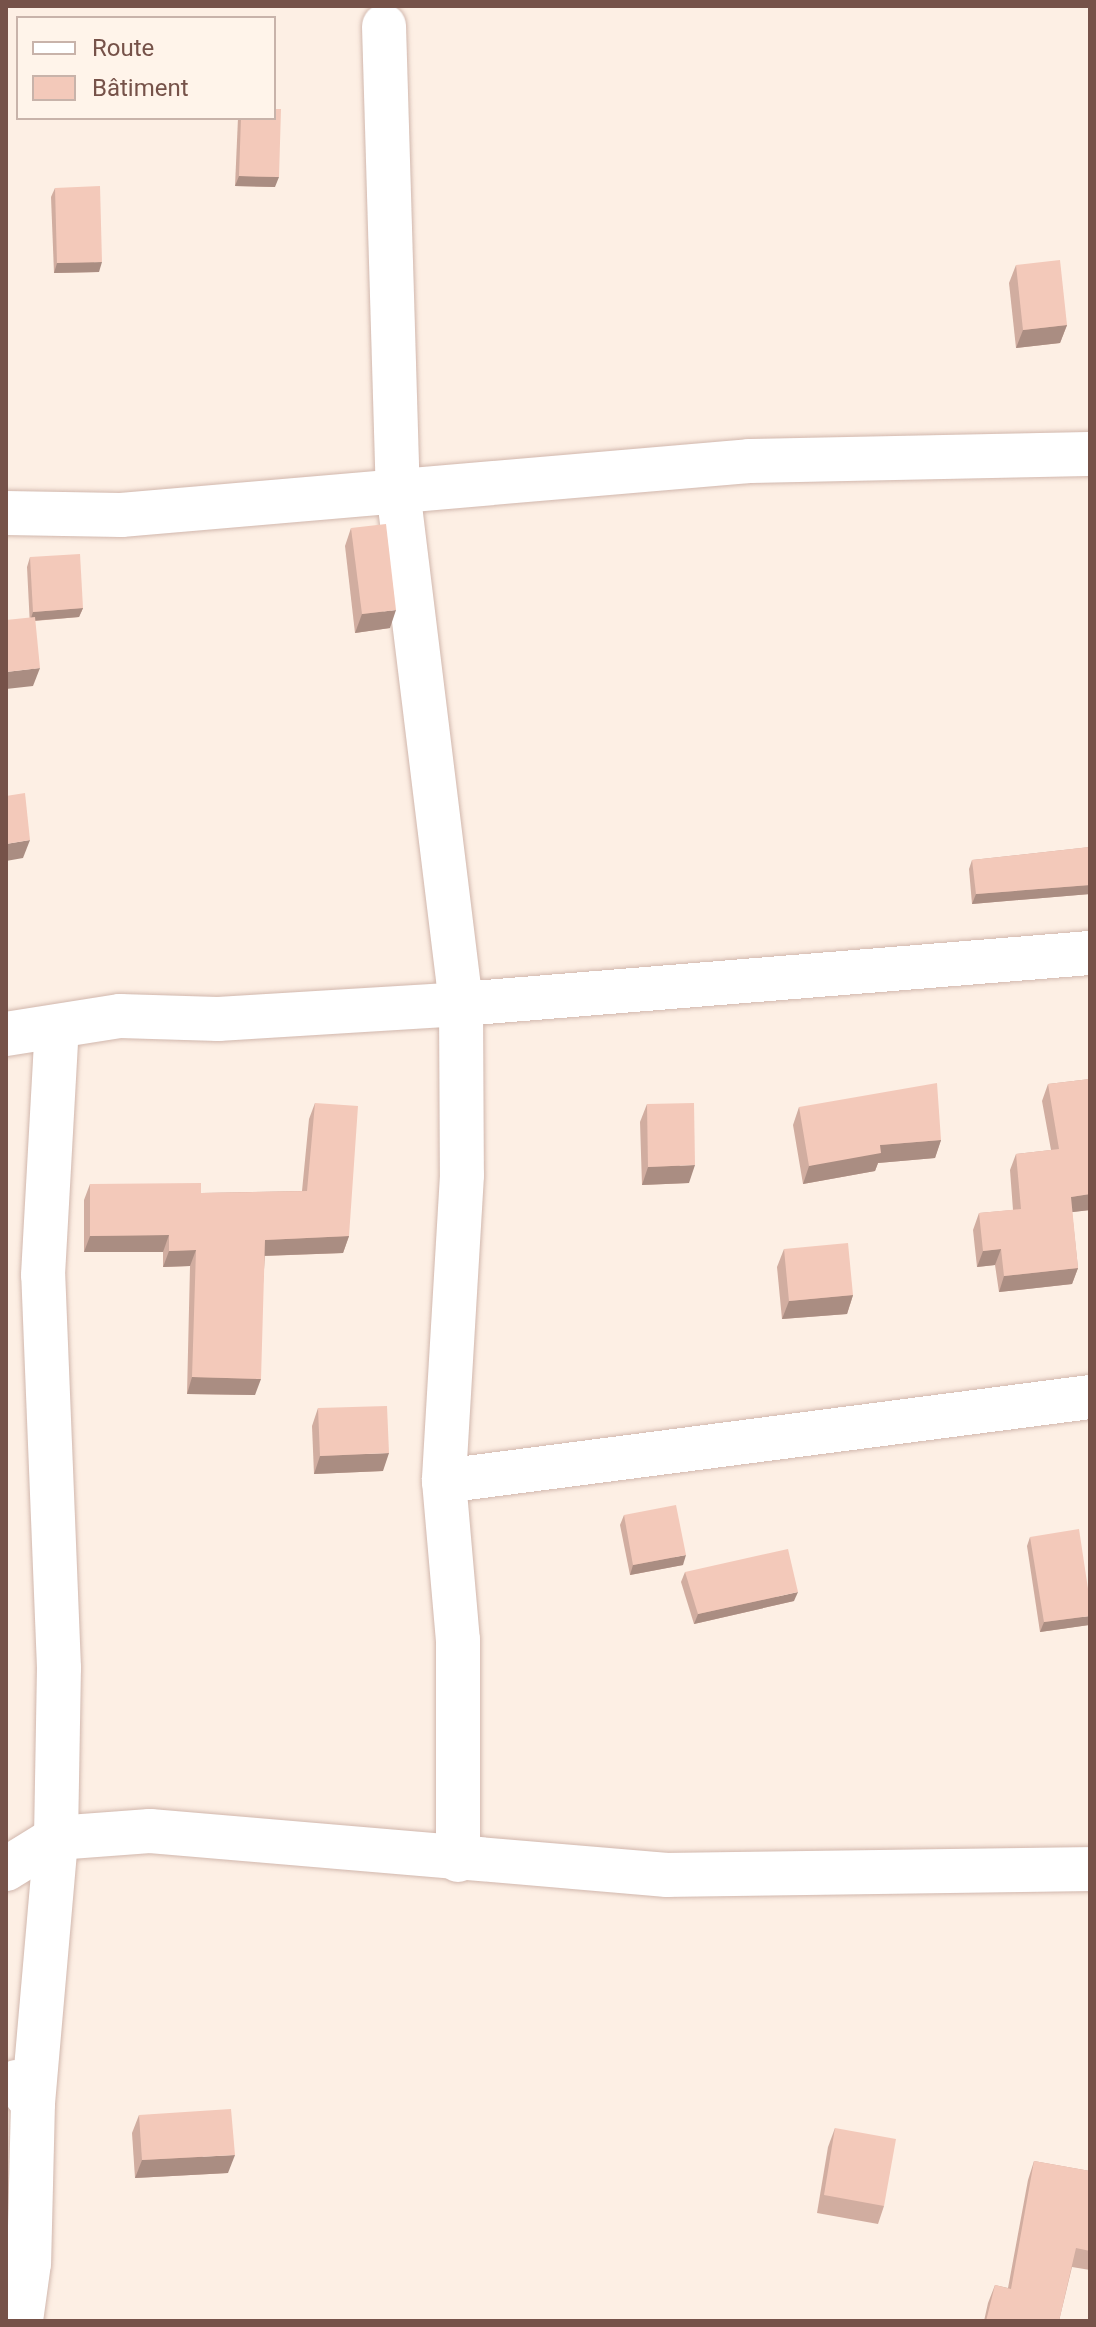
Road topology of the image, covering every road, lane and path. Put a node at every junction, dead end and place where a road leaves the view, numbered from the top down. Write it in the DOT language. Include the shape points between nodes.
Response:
graph roads {
  1 [pos="384,26"];
  2 [pos="1090,454"];
  3 [pos="398,490"];
  4 [pos="6,513"];
  5 [pos="1090,953"];
  6 [pos="461,1004"];
  7 [pos="57,1027"];
  8 [pos="6,1034"];
  9 [pos="1090,1397"];
  10 [pos="444,1481"];
  11 [pos="56,1838"];
  12 [pos="458,1860"];
  13 [pos="6,1869"];
  14 [pos="1090,1869"];
  15 [pos="6,2069"];
  16 [pos="33,2103"];
  17 [pos="21,2321"];
  1 -- 3 [label="street"];
  2 -- 3 [label="street" via="749,461"];
  3 -- 4 [label="street" via="121,515"];
  3 -- 6 [label="street"];
  5 -- 6 [label="street"];
  6 -- 7 [label="street" via="218,1019 120,1016"];
  6 -- 10 [label="street" via="462,1175"];
  7 -- 8 [label="street"];
  7 -- 11 [label="street" via="43,1275 59,1668"];
  9 -- 10 [label="street"];
  10 -- 12 [label="street" via="458,1640"];
  11 -- 12 [label="street" via="150,1831"];
  11 -- 13 [label="street"];
  11 -- 16 [label="street"];
  12 -- 14 [label="street" via="667,1875"];
  15 -- 16 [label="street"];
  16 -- 17 [label="street" via="29,2263"];
}
